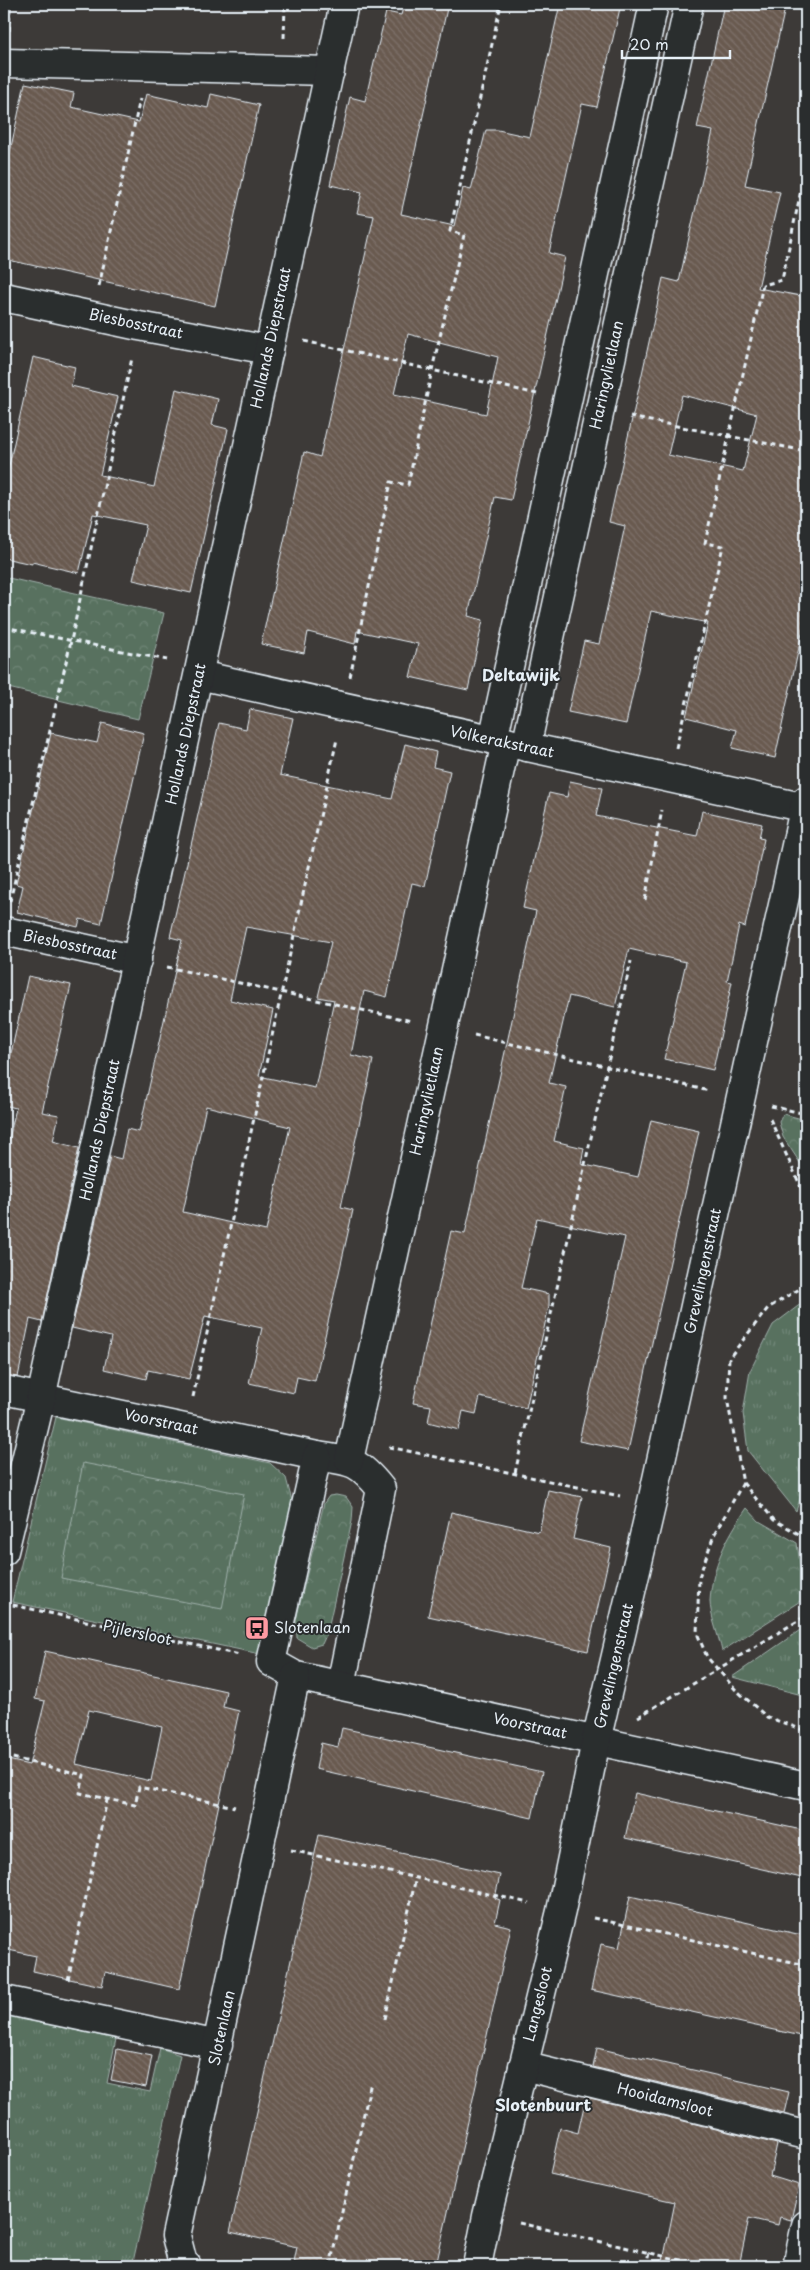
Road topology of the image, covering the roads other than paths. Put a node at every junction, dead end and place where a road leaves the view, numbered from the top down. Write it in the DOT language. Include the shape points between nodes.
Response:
graph roads {
  1 [pos="344,4"];
  2 [pos="654,4"];
  3 [pos="689,4"];
  4 [pos="4,63"];
  5 [pos="330,71"];
  6 [pos="4,297"];
  7 [pos="269,350"];
  8 [pos="200,671"];
  9 [pos="508,743"];
  10 [pos="806,806"];
  11 [pos="6,919"];
  12 [pos="137,960"];
  13 [pos="4,1390"];
  14 [pos="41,1398"];
  15 [pos="351,1450"];
  16 [pos="317,1456"];
  17 [pos="4,1551"];
  18 [pos="296,1676"];
  19 [pos="341,1685"];
  20 [pos="596,1741"];
  21 [pos="806,1786"];
  22 [pos="4,2000"];
  23 [pos="218,2045"];
  24 [pos="523,2066"];
  25 [pos="806,2135"];
  26 [pos="806,2225"];
  27 [pos="185,2264"];
  28 [pos="477,2266"];
  29 [pos="797,2266"];
  1 -- 5 [label="street, Hollands Diepstraat"];
  2 -- 9 [label="street, Haringvlietlaan"];
  3 -- 9 [label="street, Haringvlietlaan"];
  4 -- 5 [label="street"];
  5 -- 7 [label="street, Hollands Diepstraat"];
  6 -- 7 [label="street, Biesbosstraat"];
  7 -- 8 [label="street, Hollands Diepstraat"];
  8 -- 9 [label="street, Volkerakstraat"];
  8 -- 12 [label="street, Hollands Diepstraat"];
  9 -- 10 [label="street, Volkerakstraat"];
  9 -- 15 [label="street, Haringvlietlaan"];
  10 -- 20 [label="street, Grevelingenstraat"];
  11 -- 12 [label="street, Biesbosstraat"];
  12 -- 14 [label="street, Hollands Diepstraat"];
  13 -- 14 [label="street, Voorstraat"];
  14 -- 16 [label="street, Voorstraat"];
  14 -- 17 [label="street"];
  15 -- 16 [label="street, Voorstraat"];
  15 -- 19 [label="street, Voorstraat" via="381,1489"];
  16 -- 18 [label="street, Voorstraat" via="271,1662"];
  18 -- 19 [label="street, Voorstraat"];
  18 -- 23 [label="street, Slotenlaan"];
  19 -- 20 [label="street, Voorstraat"];
  20 -- 21 [label="street, Voorstraat"];
  20 -- 24 [label="street, Langesloot" via="561,1911"];
  22 -- 23 [label="street"];
  23 -- 27 [label="street, Slotenlaan" via="176,2236"];
  24 -- 25 [label="street, Hooidamsloot"];
  24 -- 28 [label="street, Langesloot"];
  26 -- 29 [label="street"];
}
